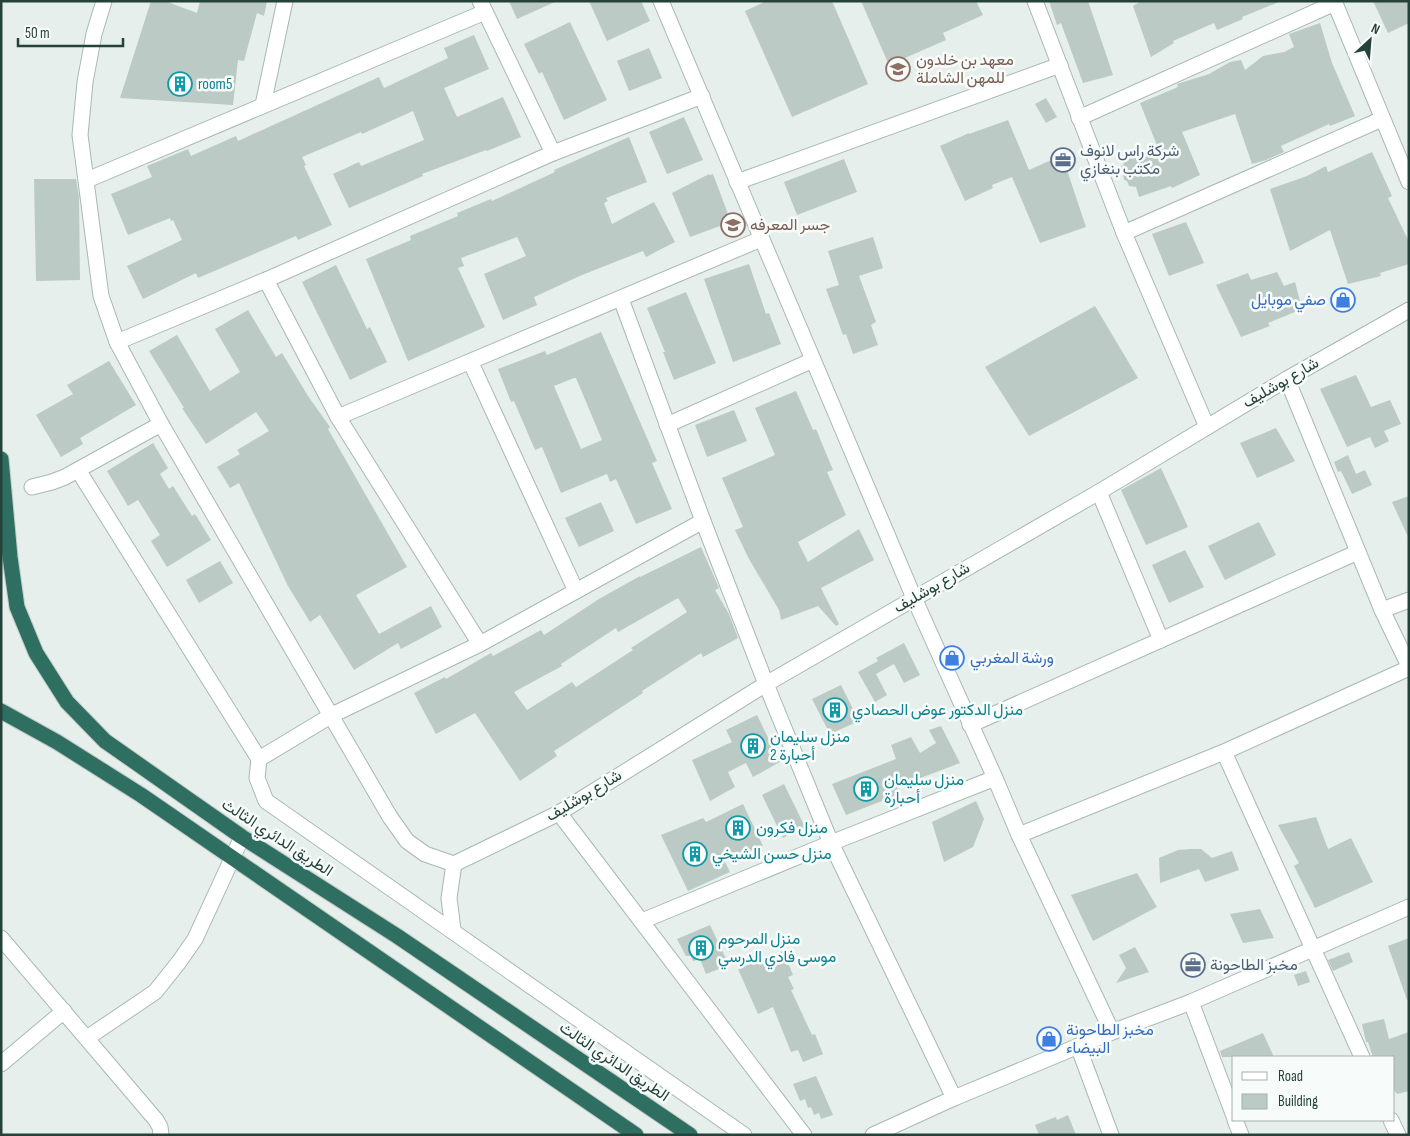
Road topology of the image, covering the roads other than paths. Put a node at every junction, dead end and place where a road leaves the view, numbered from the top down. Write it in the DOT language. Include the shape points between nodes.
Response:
graph roads {
  1 [pos="104,1"];
  2 [pos="285,1"];
  3 [pos="661,1"];
  4 [pos="1035,1"];
  5 [pos="1335,2"];
  6 [pos="483,7"];
  7 [pos="1060,65"];
  8 [pos="702,96"];
  9 [pos="262,105"];
  10 [pos="1079,118"];
  11 [pos="1382,119"];
  12 [pos="552,152"];
  13 [pos="87,180"];
  14 [pos="737,182"];
  15 [pos="1409,182"];
  16 [pos="1124,233"];
  17 [pos="761,239"];
  18 [pos="266,280"];
  19 [pos="621,299"];
  20 [pos="1409,310"];
  21 [pos="117,342"];
  22 [pos="813,360"];
  23 [pos="470,363"];
  24 [pos="1287,379"];
  25 [pos="338,418"];
  26 [pos="161,424"];
  27 [pos="668,425"];
  28 [pos="1207,427"];
  29 [pos="1,459"];
  30 [pos="78,470"];
  31 [pos="32,487"];
  32 [pos="1099,492"];
  33 [pos="703,521"];
  34 [pos="1358,552"];
  35 [pos="576,591"];
  36 [pos="914,598"];
  37 [pos="1409,600"];
  38 [pos="1382,610"];
  39 [pos="1162,640"];
  40 [pos="480,644"];
  41 [pos="1409,667"];
  42 [pos="766,684"];
  43 [pos="1,711"];
  44 [pos="332,715"];
  45 [pos="970,725"];
  46 [pos="1224,752"];
  47 [pos="259,760"];
  48 [pos="995,778"];
  49 [pos="559,813"];
  50 [pos="1019,835"];
  51 [pos="242,837"];
  52 [pos="831,843"];
  53 [pos="232,858"];
  54 [pos="454,864"];
  55 [pos="1409,907"];
  56 [pos="642,921"];
  57 [pos="453,930"];
  58 [pos="1,938"];
  59 [pos="1312,948"];
  60 [pos="1190,1002"];
  61 [pos="64,1011"];
  62 [pos="1112,1032"];
  63 [pos="87,1038"];
  64 [pos="1078,1046"];
  65 [pos="1362,1056"];
  66 [pos="1,1064"];
  67 [pos="954,1098"];
  68 [pos="1232,1111"];
  69 [pos="1235,1121"];
  70 [pos="1391,1121"];
  71 [pos="161,1135"];
  72 [pos="636,1135"];
  73 [pos="690,1135"];
  74 [pos="744,1135"];
  75 [pos="804,1135"];
  76 [pos="873,1135"];
  77 [pos="1111,1135"];
  78 [pos="1241,1135"];
  79 [pos="1398,1135"];
  1 -- 13 [label="street" via="94,34 82,105 80,135"];
  2 -- 9 [label="street"];
  3 -- 8 [label="street"];
  4 -- 7 [label="street"];
  5 -- 10 [label="street"];
  5 -- 11 [label="street"];
  6 -- 9 [label="street"];
  6 -- 12 [label="street"];
  7 -- 10 [label="street"];
  7 -- 14 [label="street"];
  8 -- 12 [label="street"];
  8 -- 14 [label="street"];
  9 -- 13 [label="street"];
  10 -- 16 [label="street"];
  11 -- 15 [label="street"];
  11 -- 16 [label="street"];
  12 -- 18 [label="street"];
  13 -- 21 [label="street" via="102,296"];
  14 -- 17 [label="street"];
  16 -- 28 [label="street"];
  17 -- 19 [label="street"];
  17 -- 22 [label="street"];
  18 -- 21 [label="street"];
  18 -- 25 [label="street"];
  19 -- 23 [label="street"];
  19 -- 27 [label="street"];
  20 -- 24 [label="street, شارع بوشليف"];
  21 -- 26 [label="street"];
  22 -- 27 [label="street"];
  22 -- 36 [label="street"];
  23 -- 25 [label="street"];
  23 -- 35 [label="street"];
  24 -- 28 [label="street, شارع بوشليف"];
  24 -- 34 [label="street"];
  25 -- 40 [label="street"];
  26 -- 30 [label="street"];
  26 -- 44 [label="street"];
  27 -- 33 [label="street"];
  28 -- 32 [label="street, شارع بوشليف"];
  29 -- 51 [label="highway, الطريق الدائري الثالث" via="17,607 36,653 67,702 105,741"];
  30 -- 31 [label="street"];
  30 -- 47 [label="street"];
  32 -- 36 [label="street, شارع بوشليف"];
  32 -- 39 [label="street"];
  33 -- 35 [label="street"];
  33 -- 42 [label="street"];
  34 -- 38 [label="street"];
  34 -- 39 [label="street"];
  35 -- 40 [label="street"];
  36 -- 42 [label="street, شارع بوشليف"];
  36 -- 45 [label="street"];
  37 -- 38 [label="street"];
  38 -- 41 [label="street"];
  39 -- 45 [label="street"];
  40 -- 44 [label="street"];
  41 -- 46 [label="street"];
  42 -- 49 [label="street, شارع بوشليف"];
  42 -- 52 [label="street"];
  43 -- 53 [label="highway" via="141,795"];
  44 -- 47 [label="street"];
  44 -- 54 [label="street" via="407,841 425,854"];
  45 -- 48 [label="street"];
  46 -- 50 [label="street"];
  46 -- 59 [label="street"];
  47 -- 57 [label="street" via="257,778 266,801"];
  48 -- 50 [label="street"];
  48 -- 52 [label="street"];
  49 -- 54 [label="street, شارع بوشليف"];
  49 -- 56 [label="street"];
  50 -- 62 [label="street"];
  51 -- 53 [label="street"];
  51 -- 73 [label="highway, الطريق الدائري الثالث" via="397,936"];
  52 -- 56 [label="street"];
  52 -- 67 [label="street"];
  53 -- 63 [label="street" via="198,933 155,992"];
  53 -- 72 [label="highway"];
  54 -- 57 [label="street" via="449,898"];
  55 -- 59 [label="street"];
  56 -- 75 [label="street"];
  57 -- 74 [label="street"];
  58 -- 61 [label="street"];
  59 -- 60 [label="street"];
  59 -- 65 [label="street"];
  60 -- 62 [label="street"];
  60 -- 68 [label="street"];
  61 -- 63 [label="street"];
  61 -- 66 [label="street"];
  62 -- 64 [label="street"];
  63 -- 71 [label="street" via="156,1120"];
  64 -- 67 [label="street"];
  64 -- 77 [label="street"];
  67 -- 76 [label="street"];
  69 -- 78 [label="street"];
  70 -- 79 [label="street"];
}
